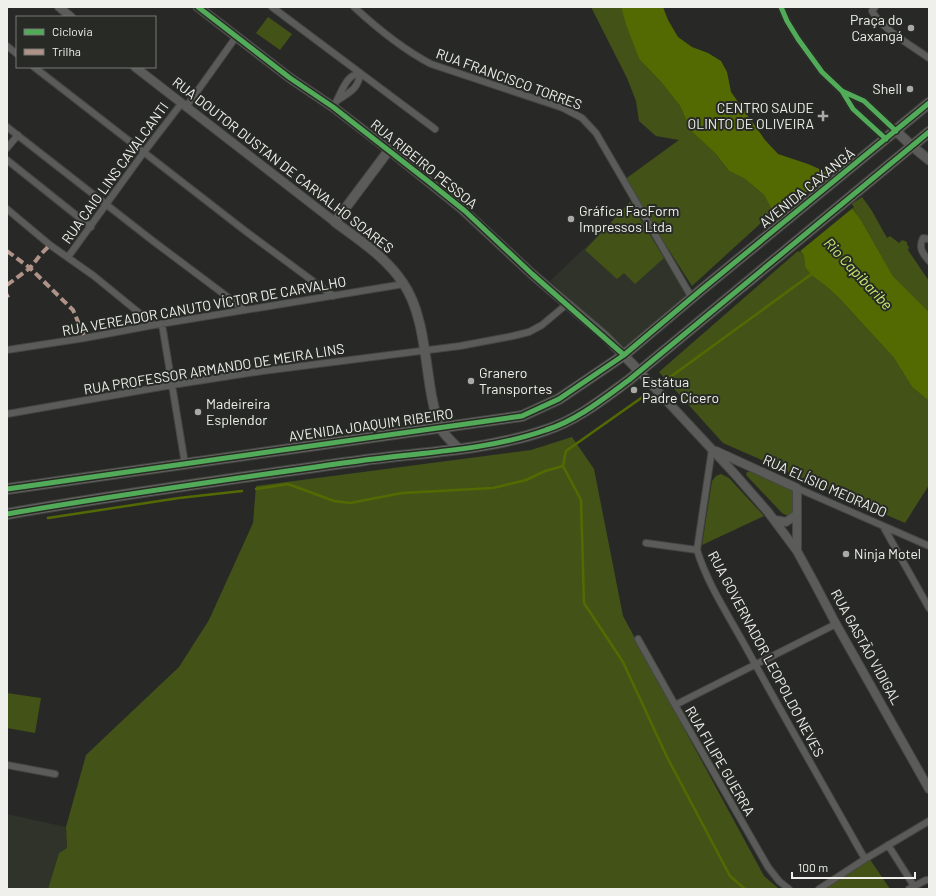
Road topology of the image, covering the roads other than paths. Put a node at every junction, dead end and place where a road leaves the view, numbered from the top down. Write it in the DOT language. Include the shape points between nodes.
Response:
graph roads {
  1 [pos="59,7"];
  2 [pos="198,7"];
  3 [pos="272,7"];
  4 [pos="354,7"];
  5 [pos="781,7"];
  6 [pos="875,7"];
  7 [pos="71,16"];
  8 [pos="236,37"];
  9 [pos="7,46"];
  10 [pos="16,53"];
  11 [pos="929,58"];
  12 [pos="35,68"];
  13 [pos="135,68"];
  14 [pos="360,73"];
  15 [pos="842,91"];
  16 [pos="929,103"];
  17 [pos="336,104"];
  18 [pos="184,106"];
  19 [pos="7,127"];
  20 [pos="436,129"];
  21 [pos="896,131"];
  22 [pos="929,132"];
  23 [pos="18,135"];
  24 [pos="886,139"];
  25 [pos="912,146"];
  26 [pos="7,148"];
  27 [pos="389,150"];
  28 [pos="144,152"];
  29 [pos="7,160"];
  30 [pos="929,160"];
  31 [pos="107,205"];
  32 [pos="7,209"];
  33 [pos="335,222"];
  34 [pos="91,227"];
  35 [pos="929,239"];
  36 [pos="68,257"];
  37 [pos="929,261"];
  38 [pos="404,284"];
  39 [pos="700,291"];
  40 [pos="333,296"];
  41 [pos="692,298"];
  42 [pos="567,304"];
  43 [pos="245,310"];
  44 [pos="162,324"];
  45 [pos="154,325"];
  46 [pos="7,350"];
  47 [pos="424,350"];
  48 [pos="624,355"];
  49 [pos="639,371"];
  50 [pos="172,385"];
  51 [pos="7,414"];
  52 [pos="440,427"];
  53 [pos="458,448"];
  54 [pos="712,449"];
  55 [pos="185,464"];
  56 [pos="797,488"];
  57 [pos="7,489"];
  58 [pos="7,514"];
  59 [pos="796,515"];
  60 [pos="775,520"];
  61 [pos="883,526"];
  62 [pos="646,543"];
  63 [pos="929,546"];
  64 [pos="697,550"];
  65 [pos="797,551"];
  66 [pos="929,608"];
  67 [pos="836,624"];
  68 [pos="638,639"];
  69 [pos="756,665"];
  70 [pos="675,705"];
  71 [pos="7,765"];
  72 [pos="55,774"];
  73 [pos="929,789"];
  74 [pos="929,821"];
  75 [pos="888,845"];
  76 [pos="865,859"];
  77 [pos="929,880"];
  78 [pos="912,887"];
  79 [pos="789,889"];
  80 [pos="819,889"];
  1 -- 7 [label="street"];
  2 -- 8 [label="main road, RUA RIBEIRO PESSOA"];
  3 -- 14 [label="street"];
  4 -- 41 [label="street, RUA FRANCISCO TORRES" via="392,39 431,64 563,108 582,118 596,133"];
  5 -- 15 [label="street" via="809,56"];
  6 -- 11 [label="street" via="872,11 882,25"];
  8 -- 17 [label="main road, RUA RIBEIRO PESSOA" via="290,78"];
  8 -- 18 [label="street, RUA CAIO LINS CAVALCANTI"];
  9 -- 10 [label="street"];
  12 -- 28 [label="street"];
  13 -- 18 [label="street, RUA DOUTOR DUSTAN DE CARVALHO SOARES"];
  14 -- 17 [label="street" via="359,82 354,89"];
  14 -- 17 [label="street" via="351,76"];
  14 -- 20 [label="street"];
  15 -- 21 [label="street" via="864,101"];
  15 -- 24 [label="street" via="853,109"];
  16 -- 21 [label="main road, AVENIDA CAXANGÁ"];
  17 -- 27 [label="main road, RUA RIBEIRO PESSOA"];
  18 -- 28 [label="street, RUA CAIO LINS CAVALCANTI"];
  18 -- 33 [label="street, RUA DOUTOR DUSTAN DE CARVALHO SOARES"];
  19 -- 23 [label="street"];
  21 -- 24 [label="main road, AVENIDA CAXANGÁ"];
  21 -- 25 [label="main road"];
  22 -- 25 [label="main road"];
  23 -- 26 [label="street"];
  23 -- 31 [label="street"];
  24 -- 39 [label="main road, AVENIDA CAXANGÁ"];
  25 -- 30 [label="main road"];
  25 -- 49 [label="main road"];
  27 -- 33 [label="main road"];
  27 -- 42 [label="main road, RUA RIBEIRO PESSOA" via="465,211"];
  28 -- 31 [label="street, RUA CAIO LINS CAVALCANTI"];
  28 -- 40 [label="street"];
  29 -- 34 [label="street"];
  31 -- 34 [label="street, RUA CAIO LINS CAVALCANTI"];
  31 -- 43 [label="street"];
  32 -- 36 [label="street"];
  33 -- 38 [label="main road, RUA DOUTOR DUSTAN DE CARVALHO SOARES" via="380,256"];
  34 -- 36 [label="street, RUA CAIO LINS CAVALCANTI"];
  35 -- 37 [label="street" via="922,238 920,244 922,253"];
  36 -- 45 [label="street"];
  38 -- 40 [label="street, RUA VEREADOR CANUTO VÍCTOR DE CARVALHO"];
  38 -- 47 [label="main road, RUA DOUTOR DUSTAN DE CARVALHO SOARES" via="419,321"];
  39 -- 41 [label="main road, AVENIDA JOAQUIM RIBEIRO"];
  40 -- 43 [label="street, RUA VEREADOR CANUTO VÍCTOR DE CARVALHO"];
  41 -- 48 [label="main road, AVENIDA JOAQUIM RIBEIRO"];
  42 -- 47 [label="street, RUA PROFESSOR ARMANDO DE MEIRA LINS" via="542,325 528,332 460,346"];
  42 -- 48 [label="main road, RUA RIBEIRO PESSOA"];
  43 -- 44 [label="street, RUA VEREADOR CANUTO VÍCTOR DE CARVALHO"];
  44 -- 45 [label="street, RUA VEREADOR CANUTO VÍCTOR DE CARVALHO"];
  44 -- 50 [label="street"];
  45 -- 46 [label="street, RUA VEREADOR CANUTO VÍCTOR DE CARVALHO"];
  47 -- 50 [label="street, RUA PROFESSOR ARMANDO DE MEIRA LINS"];
  47 -- 52 [label="main road, RUA DOUTOR DUSTAN DE CARVALHO SOARES"];
  48 -- 49 [label="main road, RUA GASTÃO VIDIGAL"];
  48 -- 52 [label="main road, AVENIDA JOAQUIM RIBEIRO" via="560,399 522,416"];
  49 -- 53 [label="main road" via="588,408 553,428 497,443"];
  49 -- 54 [label="street, RUA GASTÃO VIDIGAL"];
  50 -- 51 [label="street, RUA PROFESSOR ARMANDO DE MEIRA LINS"];
  50 -- 55 [label="street"];
  52 -- 53 [label="main road, RUA DOUTOR DUSTAN DE CARVALHO SOARES"];
  52 -- 55 [label="main road, AVENIDA JOAQUIM RIBEIRO"];
  53 -- 58 [label="main road" via="190,484"];
  54 -- 56 [label="street, RUA ELÍSIO MEDRADO"];
  54 -- 60 [label="street, RUA GASTÃO VIDIGAL"];
  54 -- 64 [label="street, RUA GOVERNADOR LEOPOLDO NEVES"];
  55 -- 57 [label="main road, AVENIDA JOAQUIM RIBEIRO"];
  56 -- 59 [label="street"];
  56 -- 61 [label="street, RUA ELÍSIO MEDRADO"];
  59 -- 60 [label="street" via="786,522"];
  59 -- 65 [label="street"];
  60 -- 65 [label="street, RUA GASTÃO VIDIGAL"];
  61 -- 63 [label="street, RUA ELÍSIO MEDRADO"];
  61 -- 66 [label="street"];
  62 -- 64 [label="street"];
  64 -- 69 [label="street, RUA GOVERNADOR LEOPOLDO NEVES" via="705,571"];
  65 -- 67 [label="street, RUA GASTÃO VIDIGAL"];
  67 -- 69 [label="street"];
  67 -- 73 [label="street, RUA GASTÃO VIDIGAL"];
  68 -- 70 [label="street, RUA FILIPE GUERRA"];
  69 -- 70 [label="street"];
  69 -- 76 [label="street, RUA GOVERNADOR LEOPOLDO NEVES"];
  70 -- 79 [label="street, RUA FILIPE GUERRA" via="768,867"];
  71 -- 72 [label="street"];
  74 -- 75 [label="street"];
  75 -- 76 [label="street"];
  75 -- 78 [label="street"];
  76 -- 80 [label="street"];
  77 -- 78 [label="street"];
}
